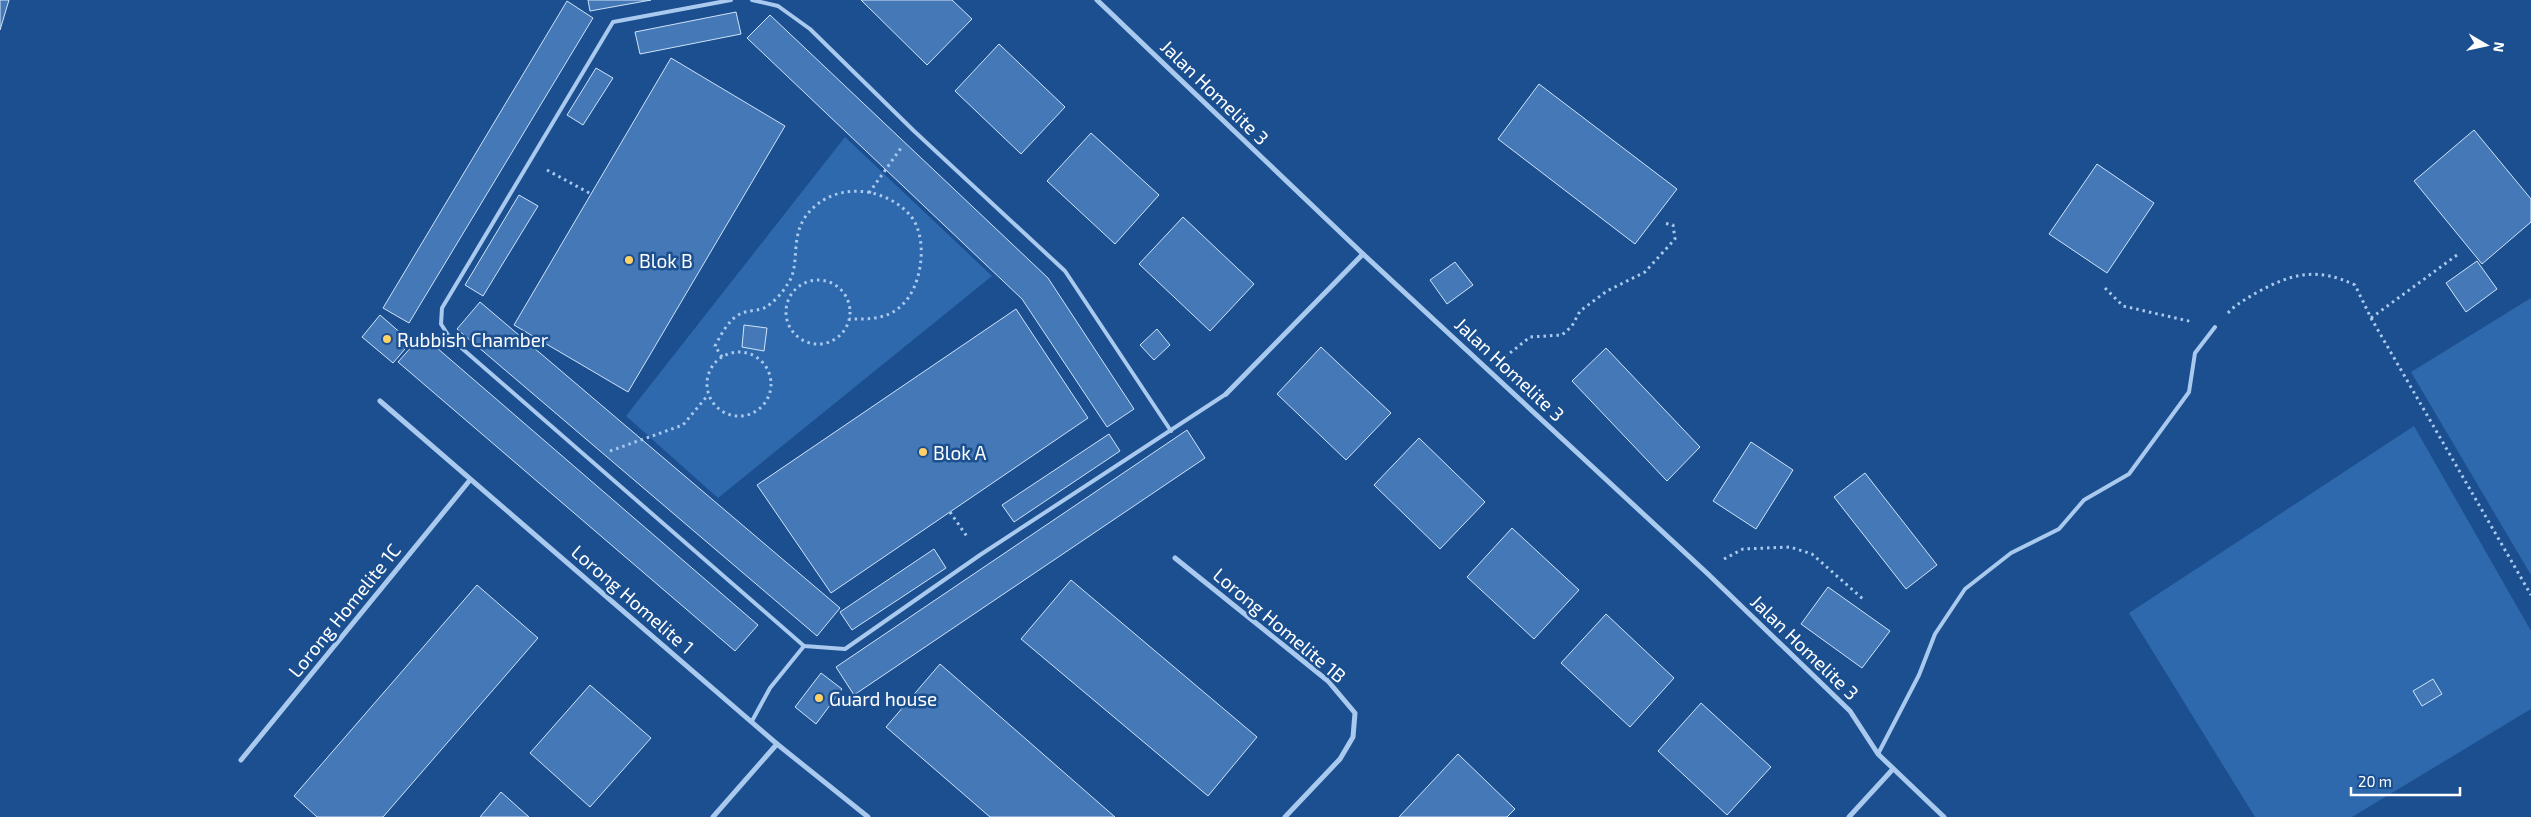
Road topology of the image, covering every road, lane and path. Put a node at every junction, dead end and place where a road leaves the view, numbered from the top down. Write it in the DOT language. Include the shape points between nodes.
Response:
graph roads {
  1 [pos="730,0"];
  2 [pos="752,0"];
  3 [pos="1097,0"];
  4 [pos="914,131"];
  5 [pos="530,160"];
  6 [pos="869,193"];
  7 [pos="591,194"];
  8 [pos="1664,223"];
  9 [pos="1363,254"];
  10 [pos="2457,255"];
  11 [pos="791,278"];
  12 [pos="797,288"];
  13 [pos="2105,288"];
  14 [pos="2371,318"];
  15 [pos="849,319"];
  16 [pos="2215,327"];
  17 [pos="722,357"];
  18 [pos="1489,370"];
  19 [pos="1226,394"];
  20 [pos="708,395"];
  21 [pos="380,401"];
  22 [pos="1171,431"];
  23 [pos="588,459"];
  24 [pos="470,480"];
  25 [pos="950,512"];
  26 [pos="980,555"];
  27 [pos="1175,558"];
  28 [pos="1708,574"];
  29 [pos="2531,595"];
  30 [pos="1863,600"];
  31 [pos="804,646"];
  32 [pos="752,721"];
  33 [pos="777,744"];
  34 [pos="1878,754"];
  35 [pos="241,760"];
  36 [pos="1893,769"];
  37 [pos="713,817"];
  38 [pos="868,817"];
  39 [pos="1285,817"];
  40 [pos="1848,817"];
  41 [pos="1944,817"];
  1 -- 5 [label="lane" via="613,22"];
  2 -- 4 [label="lane" via="778,6 810,29"];
  3 -- 9 [label="street, Jalan Homelite 3"];
  4 -- 6 [label="path"];
  4 -- 22 [label="lane" via="1065,271"];
  5 -- 7 [label="path"];
  5 -- 23 [label="lane" via="442,308 441,324 450,338"];
  6 -- 11 [label="path" via="858,190 838,194 813,208 800,227"];
  6 -- 15 [label="path" via="885,196 910,214 922,250 917,281 903,305 880,318"];
  8 -- 18 [label="path" via="1673,225 1674,239 1645,272 1607,291 1580,311 1572,326 1562,335 1530,337"];
  9 -- 18 [label="street, Jalan Homelite 3"];
  9 -- 19 [label="street"];
  10 -- 14 [label="path"];
  11 -- 12 [label="path"];
  11 -- 17 [label="path" via="766,307 740,314 722,331 715,346"];
  12 -- 15 [label="path" via="817,280 838,286 849,305"];
  12 -- 15 [label="path" via="790,296 787,319 790,328 805,341 815,344 834,340"];
  13 -- 16 [label="path" via="2123,306"];
  14 -- 16 [label="path" via="2355,285 2338,277 2317,274 2282,278 2235,306"];
  14 -- 29 [label="path"];
  16 -- 34 [label="lane" via="2195,352 2189,392 2129,474 2084,500 2059,529 2011,553 1965,589 1935,634 1919,676"];
  17 -- 20 [label="path" via="708,374"];
  17 -- 20 [label="path" via="742,352 761,361 771,379 767,400 752,414 731,416 718,408"];
  18 -- 28 [label="street, Jalan Homelite 3"];
  19 -- 22 [label="lane"];
  20 -- 23 [label="path" via="682,425"];
  21 -- 24 [label="street, Lorong Homelite 1"];
  22 -- 26 [label="lane"];
  23 -- 31 [label="lane"];
  24 -- 32 [label="street, Lorong Homelite 1"];
  24 -- 35 [label="street, Lorong Homelite 1C"];
  25 -- 26 [label="path"];
  26 -- 31 [label="lane" via="845,649"];
  27 -- 39 [label="street, Lorong Homelite 1B" via="1328,681 1355,713 1353,737 1340,759"];
  28 -- 30 [label="path" via="1717,562 1743,549 1790,547 1812,554"];
  28 -- 34 [label="street, Jalan Homelite 3" via="1850,711"];
  31 -- 32 [label="lane" via="770,688"];
  32 -- 33 [label="street, Lorong Homelite 1"];
  33 -- 37 [label="street"];
  33 -- 38 [label="street, Lorong Homelite 1"];
  34 -- 36 [label="street, Jalan Homelite 3"];
  36 -- 40 [label="street"];
  36 -- 41 [label="street, Jalan Homelite 3"];
}
